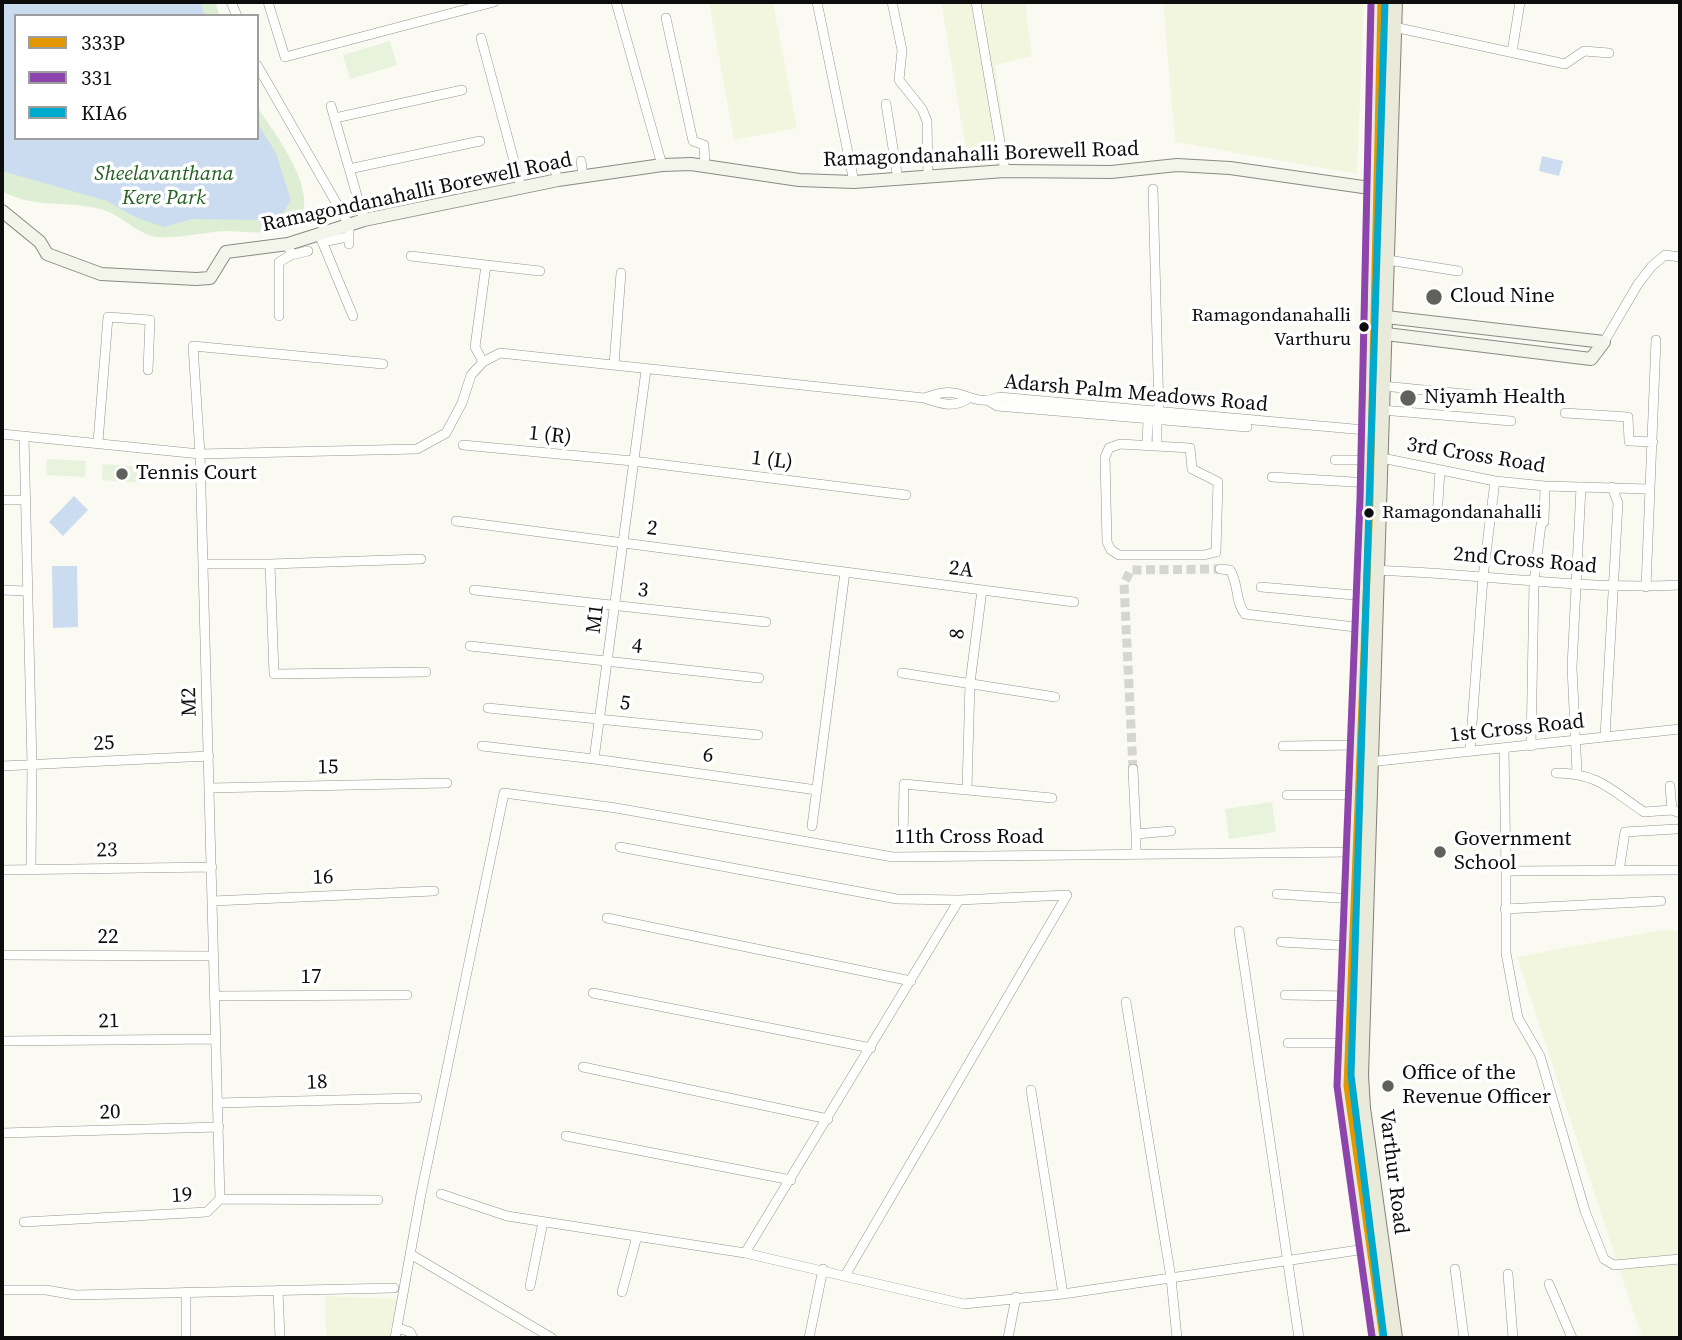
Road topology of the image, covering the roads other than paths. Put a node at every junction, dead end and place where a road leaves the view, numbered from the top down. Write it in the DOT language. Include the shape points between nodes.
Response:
graph roads {
  1 [pos="268,2"];
  2 [pos="494,2"];
  3 [pos="616,2"];
  4 [pos="817,2"];
  5 [pos="892,2"];
  6 [pos="976,2"];
  7 [pos="1381,2"];
  8 [pos="1395,2"];
  9 [pos="1520,2"];
  10 [pos="666,18"];
  11 [pos="1394,27"];
  12 [pos="481,38"];
  13 [pos="1512,52"];
  14 [pos="1609,53"];
  15 [pos="259,69"];
  16 [pos="462,90"];
  17 [pos="886,104"];
  18 [pos="331,106"];
  19 [pos="335,118"];
  20 [pos="480,141"];
  21 [pos="581,162"];
  22 [pos="662,166"];
  23 [pos="705,167"];
  24 [pos="349,169"];
  25 [pos="1005,171"];
  26 [pos="583,176"];
  27 [pos="928,176"];
  28 [pos="898,180"];
  29 [pos="854,181"];
  30 [pos="520,187"];
  31 [pos="1153,189"];
  32 [pos="1377,189"];
  33 [pos="2,211"];
  34 [pos="364,220"];
  35 [pos="348,235"];
  36 [pos="320,238"];
  37 [pos="290,250"];
  38 [pos="411,256"];
  39 [pos="1680,257"];
  40 [pos="1388,260"];
  41 [pos="486,265"];
  42 [pos="540,271"];
  43 [pos="1458,271"];
  44 [pos="621,273"];
  45 [pos="279,316"];
  46 [pos="353,316"];
  47 [pos="1386,317"];
  48 [pos="1386,334"];
  49 [pos="1656,340"];
  50 [pos="1604,342"];
  51 [pos="483,362"];
  52 [pos="383,364"];
  53 [pos="614,365"];
  54 [pos="148,370"];
  55 [pos="646,370"];
  56 [pos="1383,386"];
  57 [pos="1505,398"];
  58 [pos="1382,410"];
  59 [pos="1565,413"];
  60 [pos="1155,418"];
  61 [pos="1511,421"];
  62 [pos="1377,433"];
  63 [pos="2,434"];
  64 [pos="24,436"];
  65 [pos="98,442"];
  66 [pos="1653,442"];
  67 [pos="463,445"];
  68 [pos="1152,446"];
  69 [pos="200,454"];
  70 [pos="1382,458"];
  71 [pos="1335,460"];
  72 [pos="1364,460"];
  73 [pos="634,461"];
  74 [pos="1440,470"];
  75 [pos="1272,477"];
  76 [pos="1495,481"];
  77 [pos="1370,483"];
  78 [pos="1545,486"];
  79 [pos="1581,487"];
  80 [pos="1612,487"];
  81 [pos="1648,489"];
  82 [pos="906,495"];
  83 [pos="2,500"];
  84 [pos="25,500"];
  85 [pos="1375,500"];
  86 [pos="1437,518"];
  87 [pos="456,521"];
  88 [pos="622,543"];
  89 [pos="421,559"];
  90 [pos="270,564"];
  91 [pos="204,565"];
  92 [pos="1220,569"];
  93 [pos="1373,570"];
  94 [pos="845,572"];
  95 [pos="1483,577"];
  96 [pos="1534,582"];
  97 [pos="1577,584"];
  98 [pos="1612,585"];
  99 [pos="1680,585"];
  100 [pos="1261,587"];
  101 [pos="1646,587"];
  102 [pos="2,590"];
  103 [pos="474,590"];
  104 [pos="982,590"];
  105 [pos="26,591"];
  106 [pos="1366,596"];
  107 [pos="1074,602"];
  108 [pos="615,605"];
  109 [pos="766,622"];
  110 [pos="1364,628"];
  111 [pos="470,646"];
  112 [pos="608,662"];
  113 [pos="426,672"];
  114 [pos="902,673"];
  115 [pos="759,678"];
  116 [pos="970,683"];
  117 [pos="1055,697"];
  118 [pos="488,708"];
  119 [pos="600,719"];
  120 [pos="1680,729"];
  121 [pos="758,735"];
  122 [pos="1605,737"];
  123 [pos="1574,742"];
  124 [pos="1359,745"];
  125 [pos="482,746"];
  126 [pos="1283,746"];
  127 [pos="1531,746"];
  128 [pos="1504,748"];
  129 [pos="1470,751"];
  130 [pos="209,756"];
  131 [pos="594,760"];
  132 [pos="1365,762"];
  133 [pos="32,765"];
  134 [pos="2,766"];
  135 [pos="1133,768"];
  136 [pos="1556,773"];
  137 [pos="1577,773"];
  138 [pos="447,783"];
  139 [pos="1670,786"];
  140 [pos="210,788"];
  141 [pos="967,789"];
  142 [pos="817,790"];
  143 [pos="1287,795"];
  144 [pos="1357,795"];
  145 [pos="1052,798"];
  146 [pos="1676,812"];
  147 [pos="812,826"];
  148 [pos="1676,829"];
  149 [pos="1171,831"];
  150 [pos="1136,834"];
  151 [pos="903,839"];
  152 [pos="620,848"];
  153 [pos="1356,852"];
  154 [pos="1136,854"];
  155 [pos="212,867"];
  156 [pos="31,869"];
  157 [pos="2,870"];
  158 [pos="1680,870"];
  159 [pos="1506,871"];
  160 [pos="1619,871"];
  161 [pos="434,891"];
  162 [pos="1277,894"];
  163 [pos="1354,899"];
  164 [pos="959,900"];
  165 [pos="213,901"];
  166 [pos="1661,901"];
  167 [pos="1505,909"];
  168 [pos="607,918"];
  169 [pos="1239,931"];
  170 [pos="1281,942"];
  171 [pos="1352,946"];
  172 [pos="2,955"];
  173 [pos="214,956"];
  174 [pos="911,981"];
  175 [pos="593,993"];
  176 [pos="407,995"];
  177 [pos="1285,995"];
  178 [pos="215,996"];
  179 [pos="1350,996"];
  180 [pos="1126,1002"];
  181 [pos="216,1039"];
  182 [pos="2,1041"];
  183 [pos="1289,1043"];
  184 [pos="1349,1043"];
  185 [pos="871,1048"];
  186 [pos="583,1066"];
  187 [pos="1031,1090"];
  188 [pos="417,1098"];
  189 [pos="218,1103"];
  190 [pos="828,1119"];
  191 [pos="219,1128"];
  192 [pos="2,1133"];
  193 [pos="566,1136"];
  194 [pos="791,1180"];
  195 [pos="441,1195"];
  196 [pos="220,1199"];
  197 [pos="378,1200"];
  198 [pos="24,1222"];
  199 [pos="543,1222"];
  200 [pos="638,1236"];
  201 [pos="1375,1248"];
  202 [pos="745,1253"];
  203 [pos="412,1255"];
  204 [pos="1289,1259"];
  205 [pos="1680,1259"];
  206 [pos="823,1269"];
  207 [pos="1455,1269"];
  208 [pos="846,1274"];
  209 [pos="1508,1274"];
  210 [pos="1171,1279"];
  211 [pos="1549,1284"];
  212 [pos="530,1286"];
  213 [pos="394,1288"];
  214 [pos="2,1290"];
  215 [pos="278,1290"];
  216 [pos="622,1292"];
  217 [pos="186,1293"];
  218 [pos="1063,1294"];
  219 [pos="1016,1297"];
  220 [pos="396,1333"];
  221 [pos="186,1338"];
  222 [pos="280,1338"];
  223 [pos="413,1338"];
  224 [pos="552,1338"];
  225 [pos="809,1338"];
  226 [pos="1008,1338"];
  227 [pos="1177,1338"];
  228 [pos="1299,1338"];
  229 [pos="1382,1338"];
  230 [pos="1395,1338"];
  231 [pos="1464,1338"];
  232 [pos="1513,1338"];
  233 [pos="1571,1338"];
  1 -- 2 [label="street" via="285,57"];
  3 -- 22 [label="street"];
  4 -- 29 [label="street"];
  5 -- 27 [label="street" via="902,50 899,80 927,121"];
  6 -- 25 [label="street"];
  7 -- 32 [label="main road, Varthur Road"];
  8 -- 11 [label="main road, Varthur Road"];
  9 -- 13 [label="street"];
  10 -- 23 [label="street" via="693,141 704,145"];
  11 -- 13 [label="street"];
  11 -- 40 [label="main road, Varthur Road"];
  12 -- 30 [label="street"];
  13 -- 14 [label="street" via="1565,64 1584,51"];
  15 -- 35 [label="street"];
  16 -- 19 [label="street"];
  17 -- 28 [label="street"];
  18 -- 19 [label="street"];
  19 -- 24 [label="street"];
  20 -- 24 [label="street"];
  21 -- 26 [label="street"];
  22 -- 23 [label="street, Ramagondanahalli Borewell Road"];
  22 -- 26 [label="street, Ramagondanahalli Borewell Road"];
  23 -- 29 [label="street, Ramagondanahalli Borewell Road" via="799,180"];
  24 -- 34 [label="street"];
  25 -- 27 [label="street, Ramagondanahalli Borewell Road"];
  25 -- 32 [label="street, Ramagondanahalli Borewell Road" via="1111,172 1177,165"];
  26 -- 30 [label="street, Ramagondanahalli Borewell Road" via="556,173"];
  27 -- 28 [label="street, Ramagondanahalli Borewell Road"];
  28 -- 29 [label="street, Ramagondanahalli Borewell Road"];
  30 -- 34 [label="street, Ramagondanahalli Borewell Road"];
  31 -- 60 [label="street"];
  32 -- 62 [label="main road, Varthur Road"];
  33 -- 37 [label="street, Ramagondanahalli Borewell Road" via="40,242 47,254 101,274 210,278 226,251"];
  34 -- 35 [label="street, Ramagondanahalli Borewell Road"];
  35 -- 36 [label="street, Ramagondanahalli Borewell Road"];
  36 -- 37 [label="street, Ramagondanahalli Borewell Road" via="307,248"];
  36 -- 46 [label="street"];
  37 -- 45 [label="street" via="279,262"];
  38 -- 41 [label="street"];
  39 -- 50 [label="street" via="1665,255 1652,266"];
  40 -- 43 [label="street"];
  40 -- 47 [label="main road, Varthur Road"];
  41 -- 42 [label="street"];
  41 -- 51 [label="street" via="475,347"];
  44 -- 53 [label="street"];
  47 -- 48 [label="main road, Varthur Road"];
  47 -- 50 [label="street"];
  48 -- 50 [label="street" via="1591,359"];
  48 -- 56 [label="main road, Varthur Road"];
  49 -- 66 [label="street"];
  51 -- 53 [label="street, Adarsh Palm Meadows Road" via="500,353"];
  51 -- 69 [label="street" via="471,375 446,433 417,449"];
  52 -- 69 [label="street, M2" via="193,346"];
  53 -- 55 [label="street, Adarsh Palm Meadows Road"];
  54 -- 65 [label="street" via="150,320 108,317"];
  55 -- 60 [label="street, Adarsh Palm Meadows Road" via="957,405 999,397"];
  55 -- 73 [label="street, M1"];
  56 -- 57 [label="street"];
  56 -- 58 [label="main road, Varthur Road"];
  58 -- 61 [label="street"];
  58 -- 62 [label="main road, Varthur Road"];
  59 -- 66 [label="street" via="1628,417 1629,441"];
  60 -- 62 [label="street, Adarsh Palm Meadows Road"];
  60 -- 68 [label="street"];
  62 -- 70 [label="main road, Varthur Road"];
  62 -- 77 [label="main road, Varthur Road"];
  63 -- 64 [label="street"];
  64 -- 65 [label="street"];
  64 -- 84 [label="street"];
  65 -- 69 [label="street"];
  66 -- 81 [label="street"];
  67 -- 73 [label="street, 1 (R)"];
  68 -- 68 [label="street" via="1120,444 1109,448 1105,457 1111,550 1119,555 1216,552 1218,482 1192,469 1191,448"];
  69 -- 91 [label="street, M2"];
  70 -- 74 [label="street, 3rd Cross Road"];
  70 -- 85 [label="main road, Varthur Road"];
  71 -- 72 [label="street"];
  73 -- 82 [label="street, 1 (L)"];
  73 -- 88 [label="street, M1"];
  74 -- 76 [label="street, 3rd Cross Road"];
  74 -- 86 [label="street"];
  75 -- 77 [label="street"];
  76 -- 78 [label="street, 3rd Cross Road"];
  76 -- 95 [label="street"];
  77 -- 85 [label="main road, Varthur Road"];
  78 -- 79 [label="street, 3rd Cross Road"];
  78 -- 96 [label="street"];
  79 -- 80 [label="street, 3rd Cross Road"];
  79 -- 97 [label="street"];
  80 -- 81 [label="street, 3rd Cross Road"];
  80 -- 98 [label="street" via="1618,503"];
  81 -- 101 [label="street"];
  83 -- 84 [label="street"];
  84 -- 105 [label="street"];
  85 -- 93 [label="main road, Varthur Road"];
  87 -- 88 [label="street, 2"];
  88 -- 94 [label="street, 2"];
  88 -- 108 [label="street, M1"];
  89 -- 90 [label="street"];
  90 -- 91 [label="street"];
  90 -- 113 [label="street" via="274,674"];
  91 -- 130 [label="street, M2"];
  92 -- 110 [label="street" via="1230,570 1236,579 1245,614"];
  93 -- 95 [label="street, 2nd Cross Road"];
  93 -- 106 [label="main road, Varthur Road"];
  93 -- 132 [label="main road, Varthur Road"];
  94 -- 104 [label="street, 2A"];
  94 -- 142 [label="street"];
  95 -- 96 [label="street, 2nd Cross Road"];
  95 -- 129 [label="street"];
  96 -- 97 [label="street, 2nd Cross Road"];
  96 -- 127 [label="street"];
  97 -- 98 [label="street, 2nd Cross Road"];
  97 -- 123 [label="street"];
  98 -- 101 [label="street, 2nd Cross Road"];
  98 -- 122 [label="street"];
  99 -- 101 [label="street, 2nd Cross Road"];
  100 -- 106 [label="street"];
  102 -- 105 [label="street"];
  103 -- 108 [label="street, 3"];
  104 -- 107 [label="street, 2A"];
  104 -- 116 [label="street, 8"];
  105 -- 133 [label="street"];
  106 -- 110 [label="main road, Varthur Road"];
  108 -- 109 [label="street, 3"];
  108 -- 112 [label="street, M1"];
  110 -- 124 [label="main road, Varthur Road"];
  111 -- 112 [label="street, 4"];
  112 -- 115 [label="street, 4"];
  112 -- 119 [label="street, M1"];
  114 -- 116 [label="street"];
  116 -- 117 [label="street"];
  116 -- 141 [label="street, 8"];
  118 -- 119 [label="street, 5"];
  119 -- 121 [label="street, 5"];
  119 -- 131 [label="street, M1"];
  120 -- 122 [label="street, 1st Cross Road"];
  122 -- 123 [label="street, 1st Cross Road"];
  123 -- 127 [label="street, 1st Cross Road"];
  123 -- 137 [label="street"];
  124 -- 126 [label="street"];
  124 -- 132 [label="main road, Varthur Road"];
  125 -- 131 [label="street"];
  127 -- 128 [label="street, 1st Cross Road"];
  128 -- 129 [label="street, 1st Cross Road"];
  128 -- 159 [label="street"];
  129 -- 132 [label="street, 1st Cross Road"];
  130 -- 133 [label="street, 25"];
  130 -- 140 [label="street, M2"];
  131 -- 142 [label="street, 6"];
  132 -- 144 [label="main road, Varthur Road"];
  132 -- 201 [label="main road, Varthur Road" via="1361,1074"];
  133 -- 134 [label="street, 25"];
  133 -- 156 [label="street"];
  135 -- 150 [label="street"];
  136 -- 137 [label="street"];
  137 -- 146 [label="street" via="1605,782 1640,811"];
  138 -- 140 [label="street, 15"];
  139 -- 146 [label="street"];
  140 -- 155 [label="street, M2"];
  141 -- 145 [label="street"];
  141 -- 151 [label="street" via="904,784"];
  142 -- 147 [label="street"];
  143 -- 144 [label="street"];
  144 -- 153 [label="main road, Varthur Road"];
  148 -- 160 [label="street" via="1625,832"];
  149 -- 150 [label="street"];
  150 -- 154 [label="street"];
  152 -- 164 [label="street" via="897,899"];
  153 -- 154 [label="street, 11th Cross Road"];
  153 -- 163 [label="main road, Varthur Road"];
  154 -- 203 [label="street, 11th Cross Road" via="893,858 616,808 504,793"];
  155 -- 156 [label="street, 23"];
  155 -- 165 [label="street, M2"];
  156 -- 157 [label="street, 23"];
  158 -- 160 [label="street"];
  159 -- 160 [label="street"];
  159 -- 167 [label="street"];
  161 -- 165 [label="street, 16"];
  162 -- 163 [label="street"];
  163 -- 171 [label="main road, Varthur Road"];
  164 -- 174 [label="street"];
  164 -- 208 [label="street" via="1067,895"];
  165 -- 173 [label="street, M2"];
  166 -- 167 [label="street"];
  167 -- 205 [label="street" via="1506,953 1518,1018 1540,1056 1585,1212 1604,1259 1614,1265"];
  168 -- 174 [label="street"];
  169 -- 204 [label="street"];
  170 -- 171 [label="street"];
  171 -- 179 [label="main road, Varthur Road"];
  172 -- 173 [label="street, 22"];
  173 -- 178 [label="street, M2"];
  174 -- 185 [label="street"];
  175 -- 185 [label="street"];
  176 -- 178 [label="street, 17"];
  177 -- 179 [label="street"];
  178 -- 181 [label="street, M2"];
  179 -- 184 [label="main road, Varthur Road"];
  180 -- 210 [label="street"];
  181 -- 182 [label="street, 21"];
  181 -- 189 [label="street, M2"];
  183 -- 184 [label="street"];
  184 -- 201 [label="main road, Varthur Road" via="1347,1086"];
  185 -- 190 [label="street"];
  186 -- 190 [label="street"];
  187 -- 218 [label="street"];
  188 -- 189 [label="street, 18"];
  189 -- 191 [label="street, M2"];
  190 -- 194 [label="street"];
  191 -- 192 [label="street, 20"];
  191 -- 196 [label="street, M2"];
  193 -- 194 [label="street"];
  194 -- 202 [label="street"];
  195 -- 199 [label="street"];
  196 -- 197 [label="street, 19"];
  196 -- 198 [label="street, 19" via="207,1212"];
  199 -- 200 [label="street"];
  199 -- 212 [label="street"];
  200 -- 202 [label="street"];
  200 -- 216 [label="street"];
  201 -- 204 [label="street"];
  201 -- 229 [label="main road, Varthur Road"];
  201 -- 230 [label="main road, Varthur Road"];
  202 -- 206 [label="street"];
  203 -- 220 [label="street"];
  203 -- 224 [label="street"];
  204 -- 210 [label="street"];
  204 -- 228 [label="street"];
  206 -- 208 [label="street"];
  206 -- 225 [label="street"];
  207 -- 231 [label="street"];
  208 -- 219 [label="street" via="964,1304"];
  209 -- 232 [label="street"];
  210 -- 218 [label="street"];
  210 -- 227 [label="street"];
  211 -- 233 [label="street"];
  213 -- 215 [label="street"];
  214 -- 217 [label="street" via="75,1295"];
  215 -- 217 [label="street"];
  215 -- 222 [label="street"];
  217 -- 221 [label="street"];
  218 -- 219 [label="street"];
  219 -- 226 [label="street"];
  220 -- 223 [label="street" via="410,1332"];
}
